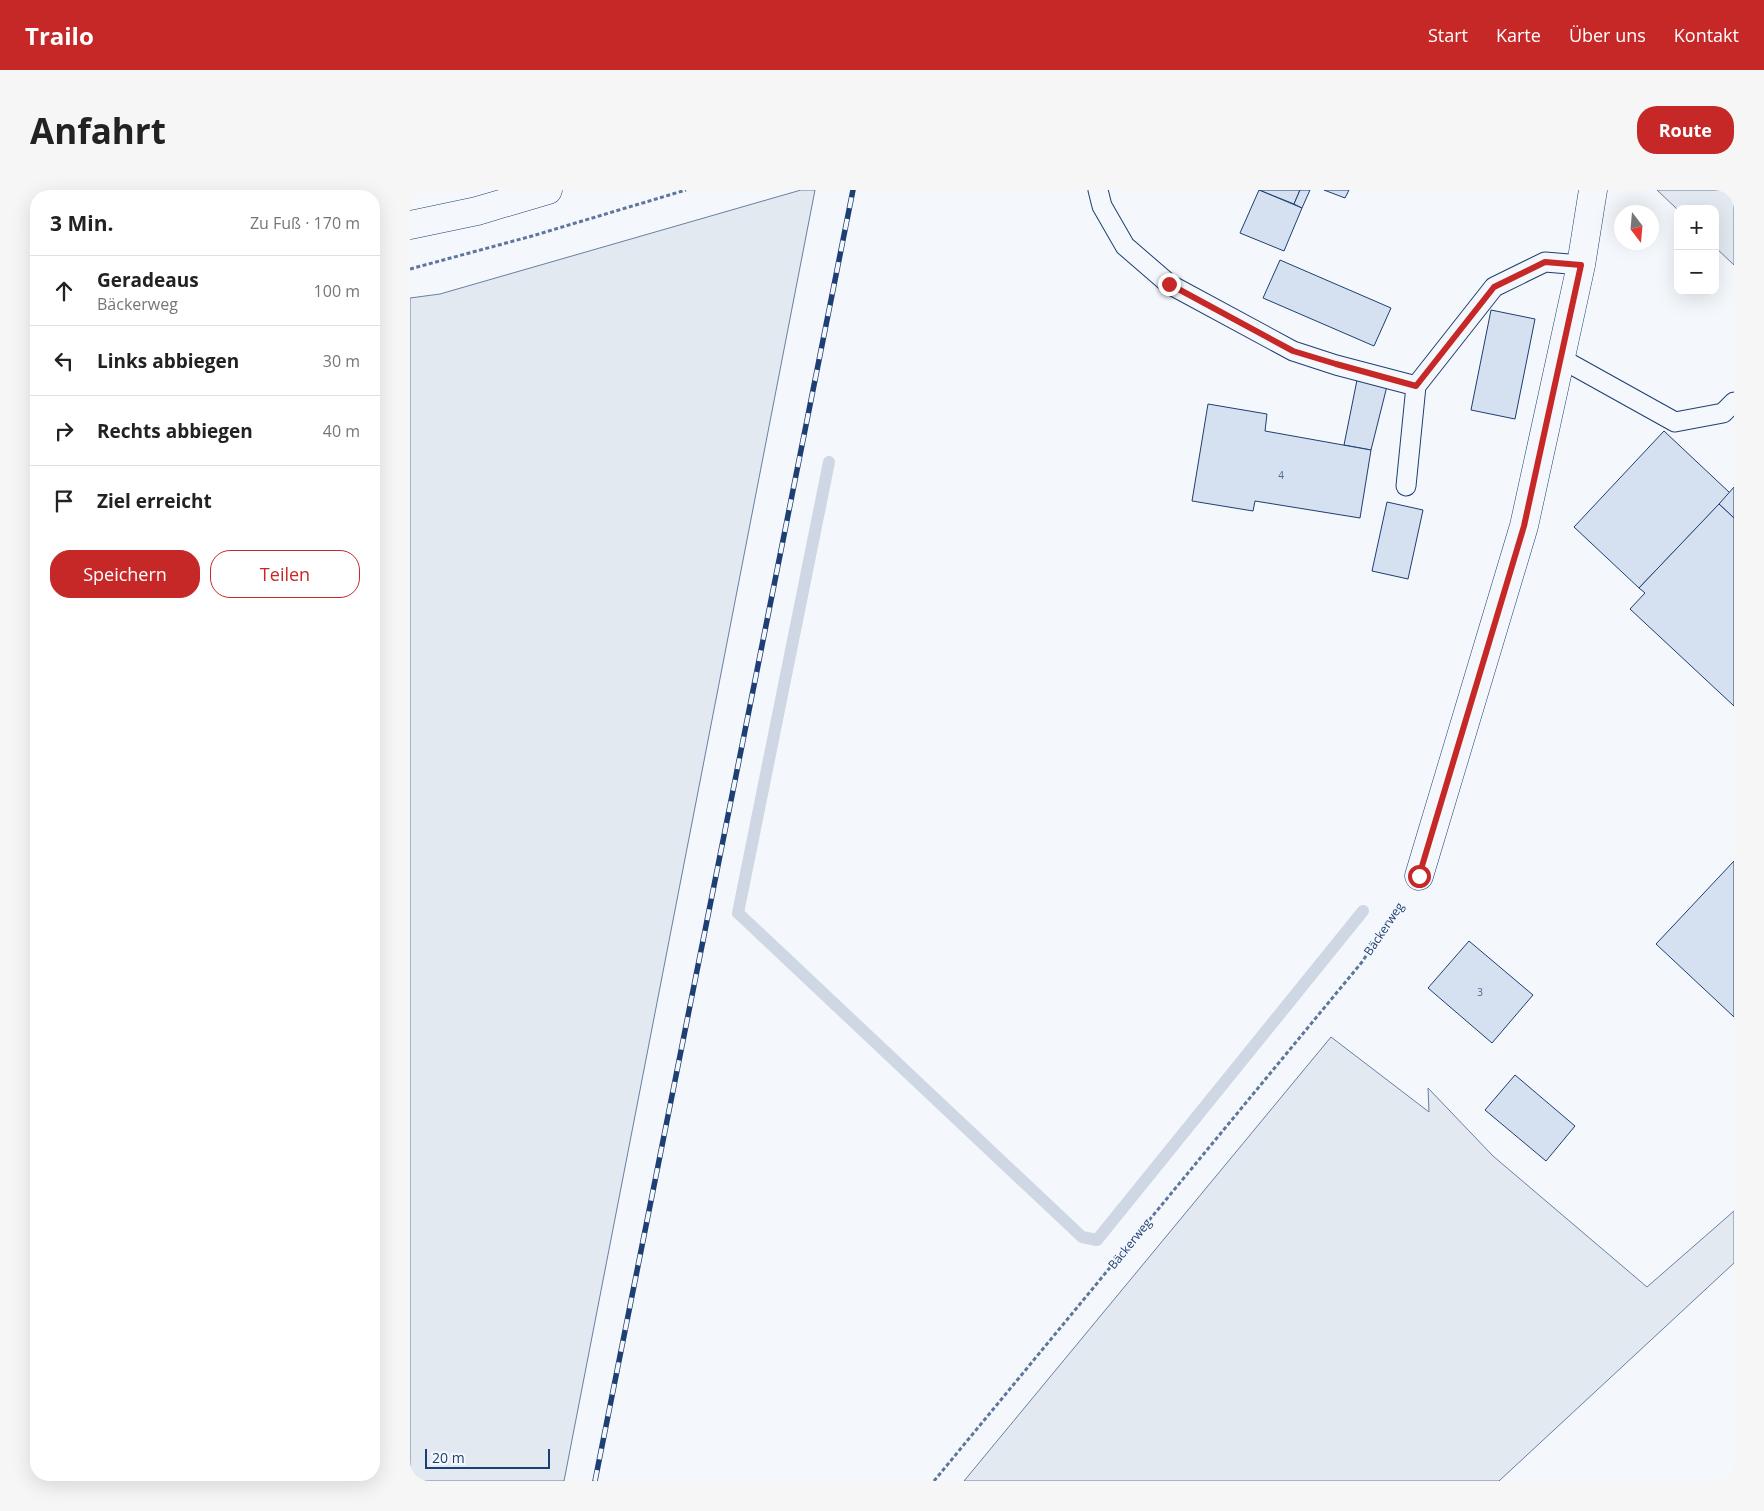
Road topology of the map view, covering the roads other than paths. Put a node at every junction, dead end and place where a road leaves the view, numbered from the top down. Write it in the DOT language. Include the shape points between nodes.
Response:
graph roads {
  1 [pos="548,190"];
  2 [pos="1098,190"];
  3 [pos="1593,190"];
  4 [pos="410,225"];
  5 [pos="1581,265"];
  6 [pos="1560,358"];
  7 [pos="1416,386"];
  8 [pos="1734,402"];
  9 [pos="1406,486"];
  10 [pos="1419,876"];
  1 -- 4 [label="street" via="477,211"];
  2 -- 7 [label="lane" via="1102,206 1125,246 1169,284 1293,351"];
  3 -- 5 [label="street"];
  5 -- 6 [label="street"];
  5 -- 7 [label="lane" via="1545,262 1494,287"];
  6 -- 8 [label="lane" via="1675,422 1723,413"];
  6 -- 10 [label="street" via="1524,526"];
  7 -- 9 [label="lane"];
}
